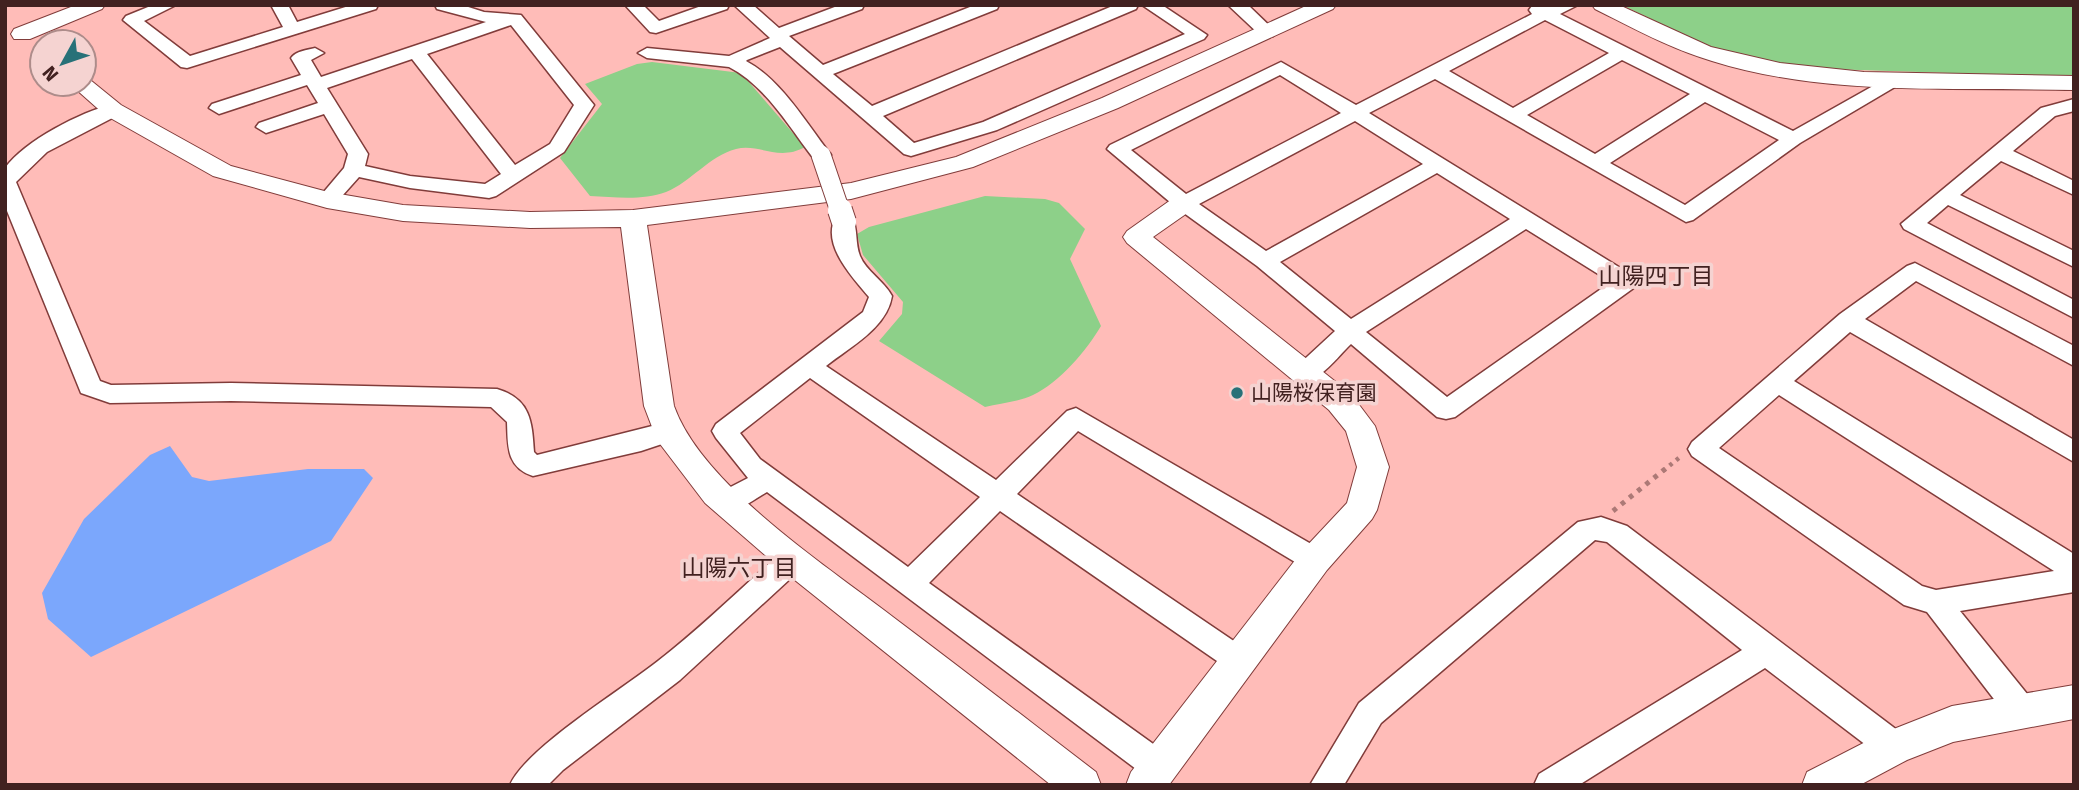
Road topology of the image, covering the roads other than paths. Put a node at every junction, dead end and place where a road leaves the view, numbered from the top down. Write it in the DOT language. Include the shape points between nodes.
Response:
graph roads {
  1 [pos="95,5"];
  2 [pos="168,5"];
  3 [pos="279,5"];
  4 [pos="370,5"];
  5 [pos="443,5"];
  6 [pos="633,5"];
  7 [pos="721,5"];
  8 [pos="742,5"];
  9 [pos="856,5"];
  10 [pos="991,5"];
  11 [pos="1130,5"];
  12 [pos="1150,5"];
  13 [pos="1236,5"];
  14 [pos="1326,5"];
  15 [pos="1526,5"];
  16 [pos="1570,5"];
  17 [pos="1602,5"];
  18 [pos="1546,13"];
  19 [pos="515,19"];
  20 [pos="13,28"];
  21 [pos="293,30"];
  22 [pos="1267,32"];
  23 [pos="779,37"];
  24 [pos="28,40"];
  25 [pos="416,52"];
  26 [pos="1623,52"];
  27 [pos="315,53"];
  28 [pos="647,53"];
  29 [pos="733,62"];
  30 [pos="1435,71"];
  31 [pos="819,73"];
  32 [pos="315,81"];
  33 [pos="1896,81"];
  34 [pos="2070,87"];
  35 [pos="1704,94"];
  36 [pos="98,98"];
  37 [pos="2074,105"];
  38 [pos="329,106"];
  39 [pos="219,108"];
  40 [pos="113,110"];
  41 [pos="2048,112"];
  42 [pos="1359,114"];
  43 [pos="868,115"];
  44 [pos="1512,116"];
  45 [pos="2074,124"];
  46 [pos="267,127"];
  47 [pos="1793,139"];
  48 [pos="2000,153"];
  49 [pos="1595,163"];
  50 [pos="1439,164"];
  51 [pos="354,170"];
  52 [pos="513,176"];
  53 [pos="2074,189"];
  54 [pos="1948,197"];
  55 [pos="327,200"];
  56 [pos="1184,203"];
  57 [pos="633,218"];
  58 [pos="1525,219"];
  59 [pos="2074,260"];
  60 [pos="1265,261"];
  61 [pos="2074,310"];
  62 [pos="1848,320"];
  63 [pos="1350,331"];
  64 [pos="2074,356"];
  65 [pos="809,366"];
  66 [pos="1304,374"];
  67 [pos="1777,382"];
  68 [pos="668,432"];
  69 [pos="2074,452"];
  70 [pos="768,478"];
  71 [pos="999,496"];
  72 [pos="726,502"];
  73 [pos="793,559"];
  74 [pos="1315,560"];
  75 [pos="2074,569"];
  76 [pos="2074,580"];
  77 [pos="909,583"];
  78 [pos="1936,602"];
  79 [pos="1766,651"];
  80 [pos="1240,661"];
  81 [pos="2074,702"];
  82 [pos="2021,710"];
  83 [pos="1894,747"];
  84 [pos="1152,776"];
  85 [pos="526,785"];
  86 [pos="1082,785"];
  87 [pos="1326,785"];
  88 [pos="1550,785"];
  89 [pos="1821,785"];
  1 -- 20 [label="street"];
  2 -- 21 [label="street" via="132,20 187,63"];
  3 -- 21 [label="street"];
  4 -- 21 [label="street"];
  5 -- 19 [label="street" via="483,17"];
  6 -- 7 [label="street" via="656,28"];
  8 -- 23 [label="street"];
  9 -- 23 [label="street"];
  10 -- 31 [label="street"];
  11 -- 43 [label="street"];
  12 -- 43 [label="street" via="1198,35 1011,117 911,149"];
  13 -- 22 [label="street"];
  14 -- 22 [label="street"];
  15 -- 18 [label="street"];
  16 -- 18 [label="street"];
  17 -- 33 [label="street" via="1690,47 1738,62 1844,79"];
  18 -- 26 [label="street"];
  18 -- 30 [label="street"];
  19 -- 25 [label="street"];
  19 -- 52 [label="street" via="584,106 557,148"];
  20 -- 24 [label="street"];
  22 -- 57 [label="street" via="964,162 851,191"];
  23 -- 29 [label="street"];
  23 -- 31 [label="street"];
  25 -- 32 [label="street"];
  25 -- 52 [label="street"];
  26 -- 35 [label="street"];
  26 -- 44 [label="street"];
  27 -- 32 [label="street" via="300,58"];
  28 -- 29 [label="street"];
  29 -- 65 [label="street, bridge" via="774,97 821,155 844,222 844,244 851,265 881,296 871,318"];
  30 -- 42 [label="street"];
  30 -- 44 [label="street"];
  31 -- 43 [label="street"];
  32 -- 38 [label="street"];
  32 -- 39 [label="street"];
  33 -- 34 [label="street"];
  33 -- 47 [label="street"];
  35 -- 47 [label="street"];
  35 -- 49 [label="street"];
  36 -- 40 [label="street"];
  37 -- 41 [label="street"];
  38 -- 46 [label="street"];
  38 -- 51 [label="street" via="358,154"];
  40 -- 55 [label="street" via="222,171"];
  40 -- 68 [label="street" via="31,154 6,182 90,387 110,394 497,398 519,418 521,456 533,466"];
  41 -- 45 [label="street"];
  41 -- 48 [label="street"];
  42 -- 50 [label="street"];
  42 -- 56 [label="street"];
  42 -- 56 [label="street" via="1282,67 1117,149"];
  44 -- 49 [label="street"];
  47 -- 49 [label="street" via="1686,215"];
  48 -- 53 [label="street"];
  48 -- 54 [label="street"];
  50 -- 58 [label="street"];
  50 -- 60 [label="street"];
  51 -- 52 [label="street" via="489,191"];
  51 -- 55 [label="street"];
  54 -- 59 [label="street"];
  54 -- 61 [label="street" via="1912,225"];
  55 -- 57 [label="street" via="428,215 530,220"];
  56 -- 60 [label="street"];
  56 -- 66 [label="street" via="1136,237"];
  57 -- 68 [label="street" via="659,406"];
  58 -- 63 [label="street"];
  58 -- 63 [label="street" via="1627,282 1446,410"];
  60 -- 63 [label="street"];
  62 -- 64 [label="street" via="1916,271"];
  62 -- 67 [label="street"];
  62 -- 69 [label="street"];
  63 -- 66 [label="street"];
  65 -- 70 [label="street" via="725,431 751,466"];
  65 -- 71 [label="street"];
  66 -- 74 [label="street" via="1340,402 1360,426 1373,467 1361,510"];
  67 -- 75 [label="street"];
  67 -- 78 [label="street" via="1701,449 1914,596"];
  68 -- 72 [label="street"];
  70 -- 72 [label="street"];
  70 -- 77 [label="street"];
  71 -- 74 [label="street" via="1076,418"];
  71 -- 77 [label="street"];
  71 -- 80 [label="street"];
  72 -- 73 [label="street"];
  73 -- 85 [label="street" via="670,670 552,759"];
  73 -- 86 [label="street"];
  74 -- 80 [label="street"];
  76 -- 78 [label="street"];
  77 -- 84 [label="street"];
  78 -- 82 [label="street"];
  79 -- 83 [label="street"];
  79 -- 87 [label="street" via="1617,534 1601,528 1588,530 1370,713"];
  79 -- 88 [label="street"];
  80 -- 84 [label="street"];
  81 -- 82 [label="street"];
  82 -- 83 [label="street" via="1952,724"];
  83 -- 89 [label="street"];
}
